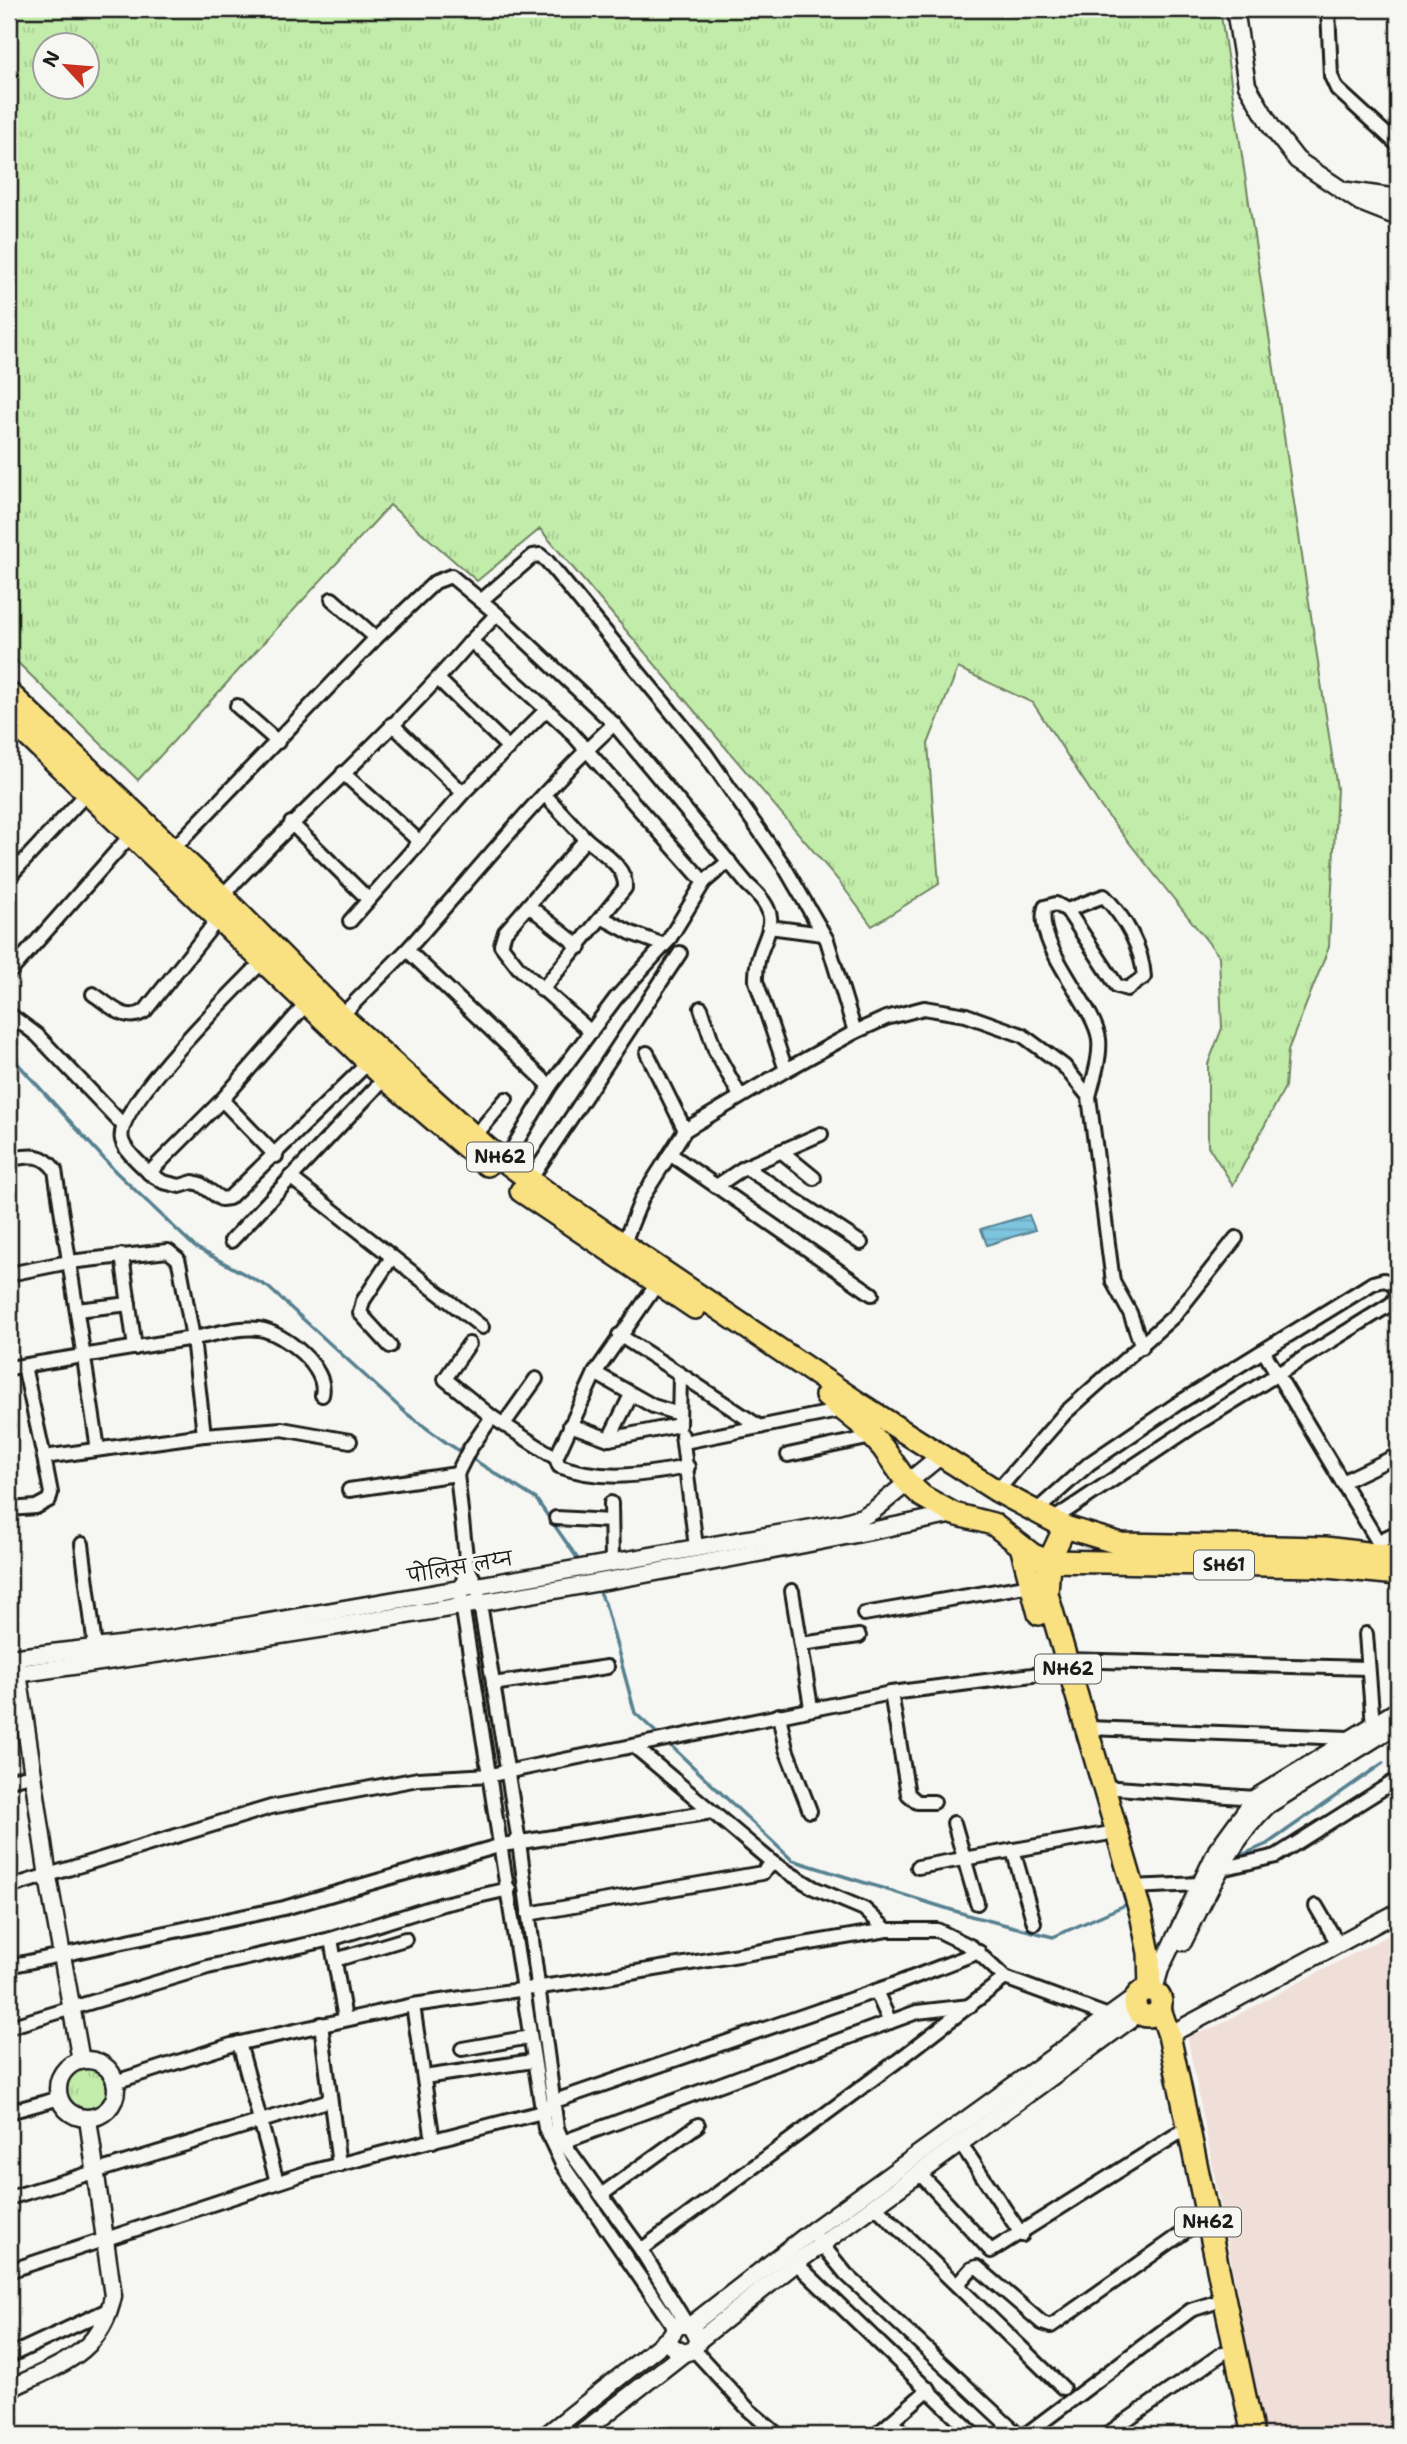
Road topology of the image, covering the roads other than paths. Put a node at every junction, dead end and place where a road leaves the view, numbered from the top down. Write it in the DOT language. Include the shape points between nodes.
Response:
graph roads {
  1 [pos="1235,9"];
  2 [pos="1328,9"];
  3 [pos="1398,145"];
  4 [pos="1342,191"];
  5 [pos="1398,198"];
  6 [pos="1398,217"];
  7 [pos="332,599"];
  8 [pos="483,599"];
  9 [pos="497,614"];
  10 [pos="376,638"];
  11 [pos="471,640"];
  12 [pos="438,680"];
  13 [pos="9,693"];
  14 [pos="237,706"];
  15 [pos="546,710"];
  16 [pos="9,718"];
  17 [pos="393,724"];
  18 [pos="614,724"];
  19 [pos="278,742"];
  20 [pos="509,748"];
  21 [pos="585,751"];
  22 [pos="343,773"];
  23 [pos="463,793"];
  24 [pos="86,794"];
  25 [pos="545,795"];
  26 [pos="290,823"];
  27 [pos="130,836"];
  28 [pos="586,839"];
  29 [pos="419,842"];
  30 [pos="173,849"];
  31 [pos="729,861"];
  32 [pos="9,877"];
  33 [pos="704,882"];
  34 [pos="222,896"];
  35 [pos="368,900"];
  36 [pos="529,906"];
  37 [pos="1067,910"];
  38 [pos="603,918"];
  39 [pos="219,919"];
  40 [pos="350,921"];
  41 [pos="769,927"];
  42 [pos="823,934"];
  43 [pos="664,945"];
  44 [pos="580,947"];
  45 [pos="407,950"];
  46 [pos="680,953"];
  47 [pos="263,961"];
  48 [pos="9,972"];
  49 [pos="542,990"];
  50 [pos="93,994"];
  51 [pos="307,1003"];
  52 [pos="701,1008"];
  53 [pos="9,1014"];
  54 [pos="341,1016"];
  55 [pos="591,1032"];
  56 [pos="855,1032"];
  57 [pos="647,1053"];
  58 [pos="369,1062"];
  59 [pos="786,1070"];
  60 [pos="385,1079"];
  61 [pos="550,1086"];
  62 [pos="740,1096"];
  63 [pos="1089,1097"];
  64 [pos="506,1099"];
  65 [pos="222,1100"];
  66 [pos="122,1124"];
  67 [pos="685,1130"];
  68 [pos="821,1134"];
  69 [pos="475,1136"];
  70 [pos="781,1151"];
  71 [pos="670,1154"];
  72 [pos="276,1156"];
  73 [pos="9,1159"];
  74 [pos="505,1161"];
  75 [pos="745,1167"];
  76 [pos="149,1173"];
  77 [pos="290,1177"];
  78 [pos="814,1178"];
  79 [pos="530,1180"];
  80 [pos="718,1185"];
  81 [pos="1236,1238"];
  82 [pos="231,1241"];
  83 [pos="861,1243"];
  84 [pos="621,1251"];
  85 [pos="122,1255"];
  86 [pos="392,1256"];
  87 [pos="69,1262"];
  88 [pos="9,1273"];
  89 [pos="657,1284"];
  90 [pos="872,1294"];
  91 [pos="129,1304"];
  92 [pos="77,1310"];
  93 [pos="482,1327"];
  94 [pos="619,1335"];
  95 [pos="193,1338"];
  96 [pos="470,1344"];
  97 [pos="390,1346"];
  98 [pos="1142,1347"];
  99 [pos="135,1348"];
  100 [pos="1265,1352"];
  101 [pos="84,1356"];
  102 [pos="24,1366"];
  103 [pos="9,1368"];
  104 [pos="595,1373"];
  105 [pos="680,1374"];
  106 [pos="1279,1375"];
  107 [pos="536,1379"];
  108 [pos="322,1395"];
  109 [pos="631,1395"];
  110 [pos="843,1410"];
  111 [pos="679,1419"];
  112 [pos="498,1420"];
  113 [pos="570,1425"];
  114 [pos="760,1427"];
  115 [pos="205,1435"];
  116 [pos="872,1437"];
  117 [pos="609,1439"];
  118 [pos="349,1441"];
  119 [pos="684,1442"];
  120 [pos="98,1449"];
  121 [pos="788,1455"];
  122 [pos="1398,1455"];
  123 [pos="940,1456"];
  124 [pos="44,1457"];
  125 [pos="556,1458"];
  126 [pos="688,1467"];
  127 [pos="458,1471"];
  128 [pos="905,1482"];
  129 [pos="1342,1482"];
  130 [pos="349,1490"];
  131 [pos="997,1491"];
  132 [pos="611,1503"];
  133 [pos="9,1509"];
  134 [pos="954,1514"];
  135 [pos="556,1518"];
  136 [pos="1050,1520"];
  137 [pos="611,1521"];
  138 [pos="1398,1532"];
  139 [pos="82,1544"];
  140 [pos="1021,1546"];
  141 [pos="696,1547"];
  142 [pos="1388,1551"];
  143 [pos="1049,1562"];
  144 [pos="608,1563"];
  145 [pos="1398,1574"];
  146 [pos="1031,1585"];
  147 [pos="792,1591"];
  148 [pos="470,1595"];
  149 [pos="864,1614"];
  150 [pos="1366,1634"];
  151 [pos="859,1636"];
  152 [pos="801,1644"];
  153 [pos="95,1647"];
  154 [pos="12,1657"];
  155 [pos="1061,1666"];
  156 [pos="607,1667"];
  157 [pos="1368,1668"];
  158 [pos="13,1675"];
  159 [pos="493,1684"];
  160 [pos="891,1693"];
  161 [pos="811,1707"];
  162 [pos="1398,1710"];
  163 [pos="779,1714"];
  164 [pos="1398,1724"];
  165 [pos="1373,1726"];
  166 [pos="1088,1728"];
  167 [pos="1350,1738"];
  168 [pos="640,1746"];
  169 [pos="507,1772"];
  170 [pos="33,1775"];
  171 [pos="491,1775"];
  172 [pos="1398,1779"];
  173 [pos="9,1780"];
  174 [pos="1103,1787"];
  175 [pos="1255,1798"];
  176 [pos="934,1802"];
  177 [pos="810,1811"];
  178 [pos="712,1812"];
  179 [pos="954,1823"];
  180 [pos="1105,1834"];
  181 [pos="519,1842"];
  182 [pos="502,1845"];
  183 [pos="1013,1850"];
  184 [pos="965,1859"];
  185 [pos="773,1863"];
  186 [pos="918,1867"];
  187 [pos="1214,1869"];
  188 [pos="48,1877"];
  189 [pos="9,1887"];
  190 [pos="1132,1887"];
  191 [pos="509,1889"];
  192 [pos="976,1903"];
  193 [pos="1317,1906"];
  194 [pos="1398,1912"];
  195 [pos="528,1914"];
  196 [pos="1034,1923"];
  197 [pos="887,1930"];
  198 [pos="331,1939"];
  199 [pos="405,1939"];
  200 [pos="1338,1944"];
  201 [pos="61,1954"];
  202 [pos="983,1955"];
  203 [pos="335,1960"];
  204 [pos="9,1966"];
  205 [pos="1002,1976"];
  206 [pos="538,1986"];
  207 [pos="522,1989"];
  208 [pos="877,1993"];
  209 [pos="1146,2003"];
  210 [pos="413,2005"];
  211 [pos="970,2006"];
  212 [pos="70,2009"];
  213 [pos="1107,2015"];
  214 [pos="345,2019"];
  215 [pos="888,2019"];
  216 [pos="321,2024"];
  217 [pos="9,2027"];
  218 [pos="1169,2035"];
  219 [pos="530,2037"];
  220 [pos="239,2043"];
  221 [pos="463,2049"];
  222 [pos="81,2061"];
  223 [pos="533,2061"];
  224 [pos="424,2077"];
  225 [pos="115,2082"];
  226 [pos="60,2098"];
  227 [pos="330,2100"];
  228 [pos="549,2108"];
  229 [pos="9,2112"];
  230 [pos="88,2119"];
  231 [pos="259,2121"];
  232 [pos="698,2125"];
  233 [pos="1179,2133"];
  234 [pos="433,2141"];
  235 [pos="563,2142"];
  236 [pos="961,2144"];
  237 [pos="339,2165"];
  238 [pos="96,2174"];
  239 [pos="921,2175"];
  240 [pos="277,2182"];
  241 [pos="601,2194"];
  242 [pos="9,2198"];
  243 [pos="876,2207"];
  244 [pos="1197,2223"];
  245 [pos="812,2231"];
  246 [pos="1022,2235"];
  247 [pos="106,2239"];
  248 [pos="822,2245"];
  249 [pos="641,2250"];
  250 [pos="796,2263"];
  251 [pos="9,2271"];
  252 [pos="957,2285"];
  253 [pos="1213,2303"];
  254 [pos="110,2309"];
  255 [pos="680,2329"];
  256 [pos="692,2348"];
  257 [pos="1223,2353"];
  258 [pos="9,2356"];
  259 [pos="1063,2388"];
  260 [pos="9,2389"];
  261 [pos="929,2389"];
  262 [pos="892,2424"];
  263 [pos="1020,2434"];
  264 [pos="546,2435"];
  265 [pos="579,2435"];
  266 [pos="778,2435"];
  267 [pos="876,2435"];
  268 [pos="906,2435"];
  269 [pos="975,2435"];
  270 [pos="1106,2435"];
  271 [pos="1242,2435"];
  272 [pos="1253,2435"];
  1 -- 4 [label="street" via="1247,85 1297,160"];
  2 -- 3 [label="street" via="1331,76 1337,89"];
  4 -- 5 [label="street"];
  4 -- 6 [label="street"];
  7 -- 10 [label="street"];
  8 -- 9 [label="street"];
  8 -- 10 [label="street" via="451,576 444,576"];
  8 -- 42 [label="street" via="533,556 547,561 705,752 784,866"];
  9 -- 11 [label="street"];
  9 -- 18 [label="street"];
  10 -- 19 [label="street"];
  11 -- 12 [label="street"];
  11 -- 15 [label="street"];
  12 -- 17 [label="street"];
  12 -- 20 [label="street"];
  13 -- 30 [label="main road, NH62"];
  14 -- 19 [label="street"];
  15 -- 20 [label="street"];
  15 -- 21 [label="street"];
  16 -- 24 [label="main road, NH62"];
  17 -- 22 [label="street"];
  17 -- 23 [label="street"];
  18 -- 21 [label="street"];
  18 -- 31 [label="street"];
  19 -- 30 [label="street"];
  20 -- 23 [label="street"];
  21 -- 25 [label="street"];
  21 -- 33 [label="street"];
  22 -- 26 [label="street"];
  22 -- 29 [label="street"];
  23 -- 29 [label="street"];
  24 -- 27 [label="main road, NH62"];
  24 -- 32 [label="street"];
  25 -- 28 [label="street"];
  25 -- 45 [label="street"];
  26 -- 34 [label="street"];
  26 -- 35 [label="street"];
  27 -- 39 [label="main road, NH62"];
  27 -- 48 [label="street"];
  28 -- 36 [label="street"];
  28 -- 38 [label="street" via="626,880"];
  29 -- 35 [label="street"];
  30 -- 34 [label="main road, NH62"];
  31 -- 33 [label="street"];
  31 -- 41 [label="street" via="771,910"];
  33 -- 43 [label="street"];
  34 -- 54 [label="main road, NH62"];
  35 -- 40 [label="street"];
  36 -- 44 [label="street"];
  36 -- 49 [label="street" via="506,932 501,945"];
  37 -- 37 [label="street" via="1117,986 1127,989 1139,983 1144,977 1143,962 1120,912 1104,896"];
  37 -- 63 [label="street" via="1049,904 1043,922 1099,1038"];
  38 -- 43 [label="street"];
  38 -- 44 [label="street"];
  39 -- 47 [label="main road, NH62"];
  39 -- 50 [label="street" via="136,1017 128,1017"];
  41 -- 42 [label="street"];
  41 -- 59 [label="street" via="756,982"];
  42 -- 56 [label="street"];
  43 -- 55 [label="street"];
  44 -- 49 [label="street"];
  45 -- 54 [label="street"];
  45 -- 61 [label="street"];
  46 -- 79 [label="street"];
  47 -- 51 [label="main road, NH62"];
  47 -- 66 [label="street" via="162,1066"];
  49 -- 55 [label="street"];
  51 -- 58 [label="main road, NH62"];
  51 -- 65 [label="street"];
  52 -- 62 [label="street" via="715,1050"];
  53 -- 66 [label="street" via="37,1035"];
  54 -- 69 [label="main road, NH62"];
  55 -- 61 [label="street"];
  56 -- 59 [label="street"];
  56 -- 63 [label="street" via="924,1008 965,1015 1021,1035 1064,1066"];
  57 -- 67 [label="street"];
  58 -- 60 [label="main road, NH62"];
  58 -- 72 [label="street"];
  59 -- 62 [label="street"];
  60 -- 77 [label="street"];
  60 -- 84 [label="main road, NH62" via="498,1174"];
  61 -- 74 [label="street"];
  62 -- 67 [label="street"];
  63 -- 98 [label="street" via="1113,1282"];
  64 -- 69 [label="street"];
  65 -- 72 [label="street"];
  65 -- 76 [label="street"];
  66 -- 76 [label="street" via="122,1140"];
  67 -- 71 [label="street"];
  68 -- 70 [label="street"];
  69 -- 74 [label="main road, NH62"];
  70 -- 75 [label="street"];
  70 -- 78 [label="street"];
  71 -- 80 [label="street"];
  71 -- 84 [label="street" via="642,1198"];
  72 -- 76 [label="street" via="229,1198 221,1199 200,1184 180,1186"];
  73 -- 87 [label="street" via="36,1156 49,1161 55,1170"];
  74 -- 79 [label="main road, NH62"];
  75 -- 80 [label="street"];
  75 -- 83 [label="street"];
  77 -- 82 [label="street"];
  77 -- 86 [label="street"];
  79 -- 84 [label="main road, NH62"];
  80 -- 90 [label="street"];
  81 -- 98 [label="street" via="1175,1315"];
  84 -- 89 [label="main road, NH62"];
  84 -- 123 [label="main road, NH62"];
  85 -- 87 [label="street"];
  85 -- 91 [label="street"];
  85 -- 95 [label="street" via="168,1251 178,1259"];
  86 -- 93 [label="street"];
  86 -- 97 [label="street" via="360,1313"];
  87 -- 88 [label="street"];
  87 -- 92 [label="street"];
  89 -- 94 [label="street"];
  89 -- 110 [label="main road, NH62"];
  91 -- 92 [label="street"];
  91 -- 99 [label="street"];
  92 -- 101 [label="street"];
  94 -- 104 [label="street"];
  94 -- 105 [label="street"];
  95 -- 99 [label="street"];
  95 -- 108 [label="street" via="252,1328 272,1333 317,1370 323,1380"];
  95 -- 115 [label="street"];
  96 -- 112 [label="street" via="445,1379"];
  98 -- 131 [label="street" via="1065,1413"];
  99 -- 101 [label="street"];
  100 -- 106 [label="street"];
  100 -- 106 [label="street" via="1373,1283 1393,1283 1398,1295 1391,1304"];
  100 -- 136 [label="street" via="1090,1463"];
  101 -- 102 [label="street"];
  101 -- 120 [label="street"];
  102 -- 103 [label="street"];
  102 -- 124 [label="street"];
  104 -- 109 [label="street"];
  104 -- 113 [label="street"];
  105 -- 111 [label="street"];
  105 -- 114 [label="street"];
  106 -- 129 [label="street"];
  106 -- 136 [label="street"];
  107 -- 112 [label="street"];
  109 -- 111 [label="street"];
  109 -- 117 [label="street"];
  110 -- 114 [label="street"];
  110 -- 116 [label="main road, NH62"];
  111 -- 117 [label="street"];
  111 -- 119 [label="street"];
  112 -- 125 [label="street"];
  112 -- 127 [label="street" via="469,1450"];
  113 -- 117 [label="street"];
  113 -- 125 [label="street"];
  114 -- 119 [label="street"];
  115 -- 118 [label="street" via="282,1429"];
  115 -- 120 [label="street"];
  116 -- 121 [label="street"];
  116 -- 128 [label="main road, NH62"];
  119 -- 126 [label="street"];
  120 -- 124 [label="street"];
  122 -- 129 [label="street"];
  123 -- 128 [label="street, पोलिस लय्न"];
  123 -- 131 [label="main road, NH62"];
  124 -- 133 [label="street" via="49,1500 36,1507"];
  125 -- 126 [label="street" via="559,1466 596,1476 645,1475"];
  126 -- 141 [label="street"];
  127 -- 130 [label="street"];
  127 -- 148 [label="street"];
  128 -- 134 [label="main road, NH62"];
  128 -- 141 [label="street, पोलिस लय्न" via="862,1517"];
  129 -- 142 [label="street"];
  131 -- 136 [label="main road, NH62"];
  132 -- 137 [label="street"];
  134 -- 140 [label="main road, NH62" via="993,1524"];
  134 -- 148 [label="street" via="566,1588"];
  135 -- 137 [label="street"];
  136 -- 142 [label="main road, SH61" via="1121,1544"];
  136 -- 143 [label="main road, NH62"];
  137 -- 144 [label="street"];
  138 -- 142 [label="street"];
  139 -- 153 [label="street"];
  140 -- 143 [label="main road, NH62"];
  140 -- 146 [label="main road, NH62"];
  141 -- 144 [label="street, पोलिस लय्न"];
  143 -- 145 [label="main road, SH61" via="1317,1566"];
  143 -- 155 [label="main road, NH62" via="1047,1594"];
  144 -- 148 [label="street, पोलिस लय्न" via="562,1570"];
  146 -- 149 [label="street"];
  146 -- 155 [label="main road, NH62"];
  147 -- 152 [label="street"];
  148 -- 153 [label="street, पोलिस लय्न"];
  148 -- 158 [label="street" via="170,1653"];
  148 -- 159 [label="street"];
  148 -- 171 [label="street"];
  150 -- 157 [label="street"];
  151 -- 152 [label="street"];
  152 -- 161 [label="street"];
  153 -- 154 [label="street, पोलिस लय्न"];
  154 -- 158 [label="street"];
  155 -- 157 [label="street"];
  155 -- 160 [label="street"];
  155 -- 166 [label="main road, NH62"];
  155 -- 180 [label="main road, NH62"];
  156 -- 159 [label="street"];
  157 -- 165 [label="street"];
  158 -- 170 [label="street"];
  159 -- 169 [label="street"];
  160 -- 161 [label="street"];
  160 -- 176 [label="street" via="908,1794 917,1802"];
  161 -- 163 [label="street"];
  162 -- 165 [label="street"];
  163 -- 168 [label="street"];
  163 -- 177 [label="street" via="786,1749"];
  164 -- 187 [label="street" via="1268,1805"];
  165 -- 167 [label="street"];
  166 -- 167 [label="street"];
  166 -- 174 [label="main road, NH62"];
  167 -- 175 [label="street"];
  168 -- 169 [label="street"];
  168 -- 178 [label="street"];
  169 -- 171 [label="street"];
  169 -- 181 [label="street"];
  170 -- 173 [label="street"];
  170 -- 188 [label="street"];
  171 -- 182 [label="street"];
  171 -- 188 [label="street" via="418,1779 271,1807"];
  172 -- 187 [label="street" via="1276,1856"];
  174 -- 175 [label="street"];
  174 -- 190 [label="main road, NH62"];
  175 -- 187 [label="street" via="1234,1824"];
  178 -- 181 [label="street"];
  178 -- 185 [label="street"];
  179 -- 184 [label="street"];
  180 -- 183 [label="street"];
  180 -- 209 [label="main road, NH62" via="1135,1938"];
  181 -- 182 [label="street"];
  181 -- 195 [label="street"];
  182 -- 191 [label="street"];
  182 -- 201 [label="street" via="284,1908"];
  183 -- 184 [label="street"];
  183 -- 196 [label="street"];
  184 -- 186 [label="street"];
  184 -- 192 [label="street"];
  185 -- 195 [label="street" via="762,1872"];
  185 -- 197 [label="street" via="814,1888 864,1909"];
  187 -- 190 [label="street"];
  187 -- 209 [label="street"];
  187 -- 209 [label="street" via="1170,1967"];
  188 -- 189 [label="street"];
  188 -- 201 [label="street"];
  190 -- 209 [label="main road, NH62" via="1146,1936"];
  191 -- 198 [label="street"];
  191 -- 207 [label="street"];
  193 -- 200 [label="street"];
  194 -- 200 [label="street"];
  195 -- 206 [label="street"];
  197 -- 202 [label="street" via="937,1930"];
  197 -- 206 [label="street"];
  198 -- 203 [label="street"];
  198 -- 212 [label="street" via="208,1967"];
  199 -- 203 [label="street"];
  200 -- 218 [label="street"];
  201 -- 204 [label="street"];
  201 -- 212 [label="street"];
  202 -- 205 [label="street"];
  202 -- 208 [label="street"];
  203 -- 214 [label="street"];
  205 -- 211 [label="street"];
  205 -- 213 [label="street"];
  206 -- 207 [label="street"];
  206 -- 228 [label="street"];
  207 -- 210 [label="street"];
  207 -- 219 [label="street"];
  208 -- 215 [label="street"];
  208 -- 228 [label="street"];
  209 -- 213 [label="street"];
  209 -- 213 [label="street"];
  209 -- 218 [label="main road, NH62"];
  209 -- 233 [label="main road, NH62"];
  209 -- 236 [label="street"];
  210 -- 214 [label="street"];
  210 -- 224 [label="street"];
  211 -- 215 [label="street"];
  211 -- 249 [label="street"];
  212 -- 217 [label="street"];
  212 -- 222 [label="street"];
  213 -- 245 [label="street"];
  214 -- 216 [label="street"];
  215 -- 235 [label="street"];
  216 -- 220 [label="street"];
  216 -- 227 [label="street"];
  218 -- 272 [label="main road, NH62"];
  219 -- 221 [label="street"];
  219 -- 223 [label="street"];
  220 -- 225 [label="street"];
  220 -- 231 [label="street"];
  222 -- 225 [label="street" via="102,2063"];
  222 -- 226 [label="street" via="68,2067 60,2078"];
  223 -- 224 [label="street"];
  223 -- 228 [label="street"];
  224 -- 234 [label="street"];
  225 -- 230 [label="street" via="115,2099 107,2111"];
  226 -- 229 [label="street"];
  226 -- 230 [label="street" via="72,2115"];
  227 -- 231 [label="street"];
  227 -- 237 [label="street"];
  228 -- 234 [label="street"];
  228 -- 235 [label="street"];
  228 -- 255 [label="street" via="550,2142 562,2164"];
  230 -- 238 [label="street"];
  231 -- 238 [label="street"];
  231 -- 240 [label="street"];
  232 -- 241 [label="street"];
  233 -- 244 [label="main road, NH62"];
  233 -- 246 [label="street"];
  234 -- 237 [label="street"];
  235 -- 241 [label="street"];
  236 -- 239 [label="street"];
  236 -- 246 [label="street"];
  237 -- 240 [label="street"];
  238 -- 242 [label="street"];
  238 -- 247 [label="street"];
  239 -- 243 [label="street"];
  239 -- 246 [label="street" via="986,2249 995,2250"];
  240 -- 247 [label="street"];
  241 -- 249 [label="street"];
  243 -- 248 [label="street"];
  243 -- 252 [label="street"];
  244 -- 252 [label="street" via="1051,2326 977,2267"];
  244 -- 253 [label="main road, NH62"];
  245 -- 248 [label="street"];
  245 -- 255 [label="street"];
  247 -- 251 [label="street"];
  247 -- 254 [label="street" via="113,2296"];
  248 -- 250 [label="street"];
  248 -- 263 [label="street" via="846,2274"];
  249 -- 255 [label="street"];
  250 -- 256 [label="street"];
  250 -- 261 [label="street"];
  252 -- 259 [label="street"];
  253 -- 257 [label="main road, NH62"];
  253 -- 263 [label="street" via="1191,2310"];
  254 -- 258 [label="street"];
  254 -- 260 [label="street" via="97,2337 78,2355"];
  255 -- 256 [label="street"];
  255 -- 256 [label="street" via="671,2346"];
  255 -- 264 [label="street"];
  256 -- 265 [label="street"];
  256 -- 266 [label="street"];
  257 -- 270 [label="street"];
  257 -- 271 [label="main road, NH62"];
  261 -- 262 [label="street"];
  261 -- 269 [label="street"];
  262 -- 267 [label="street"];
  262 -- 268 [label="street"];
}
